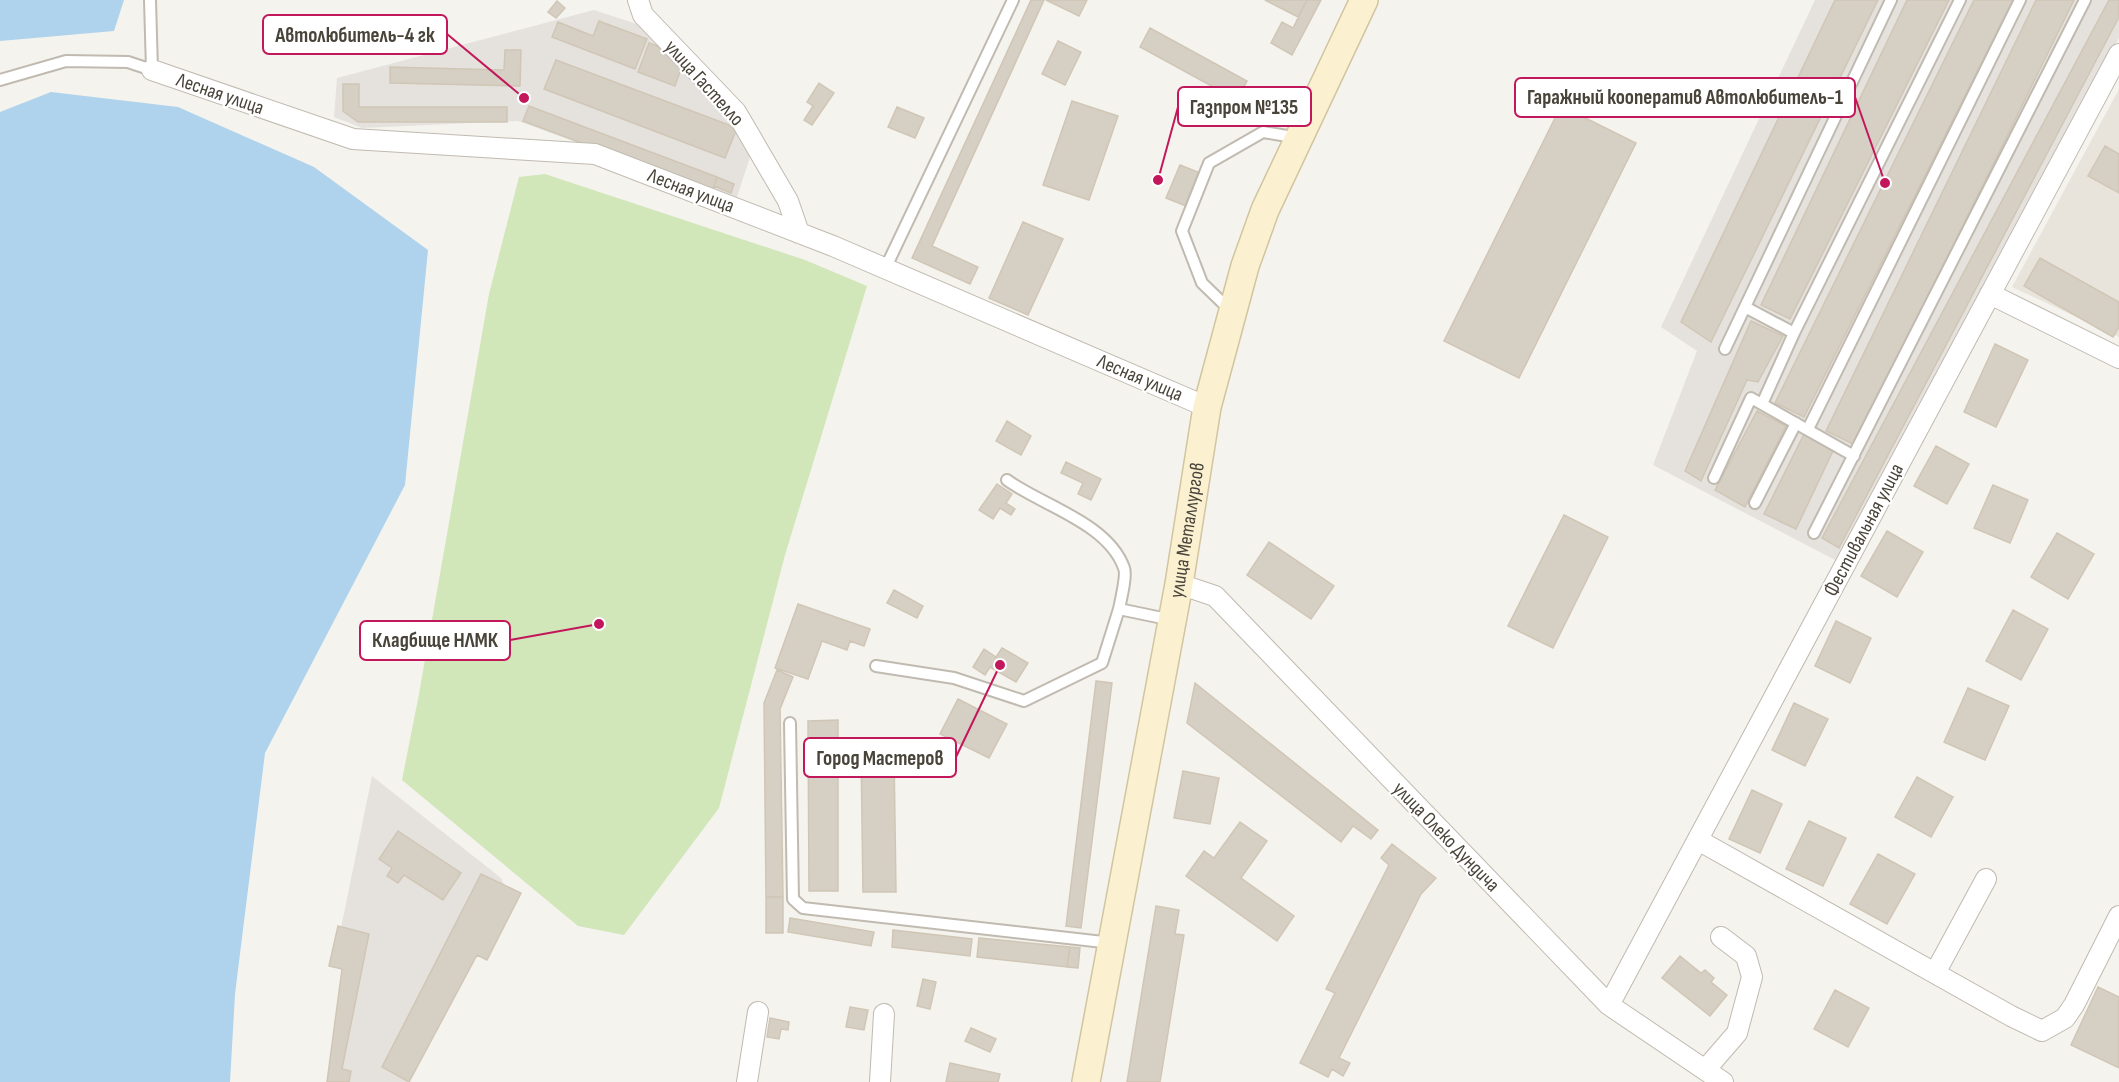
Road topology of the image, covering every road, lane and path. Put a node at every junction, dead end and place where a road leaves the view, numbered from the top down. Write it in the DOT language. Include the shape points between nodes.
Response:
graph roads {
  1 [pos="150,0"];
  2 [pos="638,0"];
  3 [pos="1013,0"];
  4 [pos="1364,0"];
  5 [pos="1892,0"];
  6 [pos="1960,0"];
  7 [pos="2020,0"];
  8 [pos="2085,0"];
  9 [pos="2119,54"];
  10 [pos="152,70"];
  11 [pos="0,80"];
  12 [pos="1299,138"];
  13 [pos="799,233"];
  14 [pos="885,269"];
  15 [pos="1990,294"];
  16 [pos="1745,307"];
  17 [pos="1233,312"];
  18 [pos="1794,333"];
  19 [pos="1725,349"];
  20 [pos="2119,357"];
  21 [pos="1762,404"];
  22 [pos="1207,407"];
  23 [pos="1797,423"];
  24 [pos="1808,429"];
  25 [pos="1854,456"];
  26 [pos="1714,478"];
  27 [pos="1007,480"];
  28 [pos="1755,504"];
  29 [pos="1814,533"];
  30 [pos="1179,584"];
  31 [pos="1119,609"];
  32 [pos="1172,620"];
  33 [pos="876,666"];
  34 [pos="790,723"];
  35 [pos="1698,840"];
  36 [pos="1986,879"];
  37 [pos="2119,916"];
  38 [pos="1721,937"];
  39 [pos="1112,943"];
  40 [pos="1935,973"];
  41 [pos="1609,1005"];
  42 [pos="758,1012"];
  43 [pos="884,1014"];
  44 [pos="1705,1070"];
  45 [pos="747,1082"];
  46 [pos="880,1082"];
  47 [pos="1086,1082"];
  48 [pos="1723,1082"];
  1 -- 10 [label="lane"];
  2 -- 13 [label="street, улица Гастелло" via="643,15 736,112 789,201"];
  3 -- 14 [label="lane"];
  4 -- 12 [label="main road, улица Металлургов"];
  5 -- 16 [label="lane"];
  6 -- 18 [label="lane"];
  7 -- 24 [label="lane"];
  8 -- 25 [label="lane"];
  9 -- 15 [label="street, Фестивальная улица"];
  10 -- 11 [label="lane" via="128,62 66,61"];
  10 -- 13 [label="street, Лесная улица" via="353,139 595,154"];
  12 -- 17 [label="main road, улица Металлургов" via="1265,210"];
  12 -- 17 [label="lane" via="1263,132 1209,163 1182,231 1202,283"];
  13 -- 14 [label="street, Лесная улица"];
  14 -- 22 [label="street, Лесная улица"];
  15 -- 20 [label="street"];
  15 -- 35 [label="street, Фестивальная улица"];
  16 -- 18 [label="lane"];
  16 -- 19 [label="lane"];
  17 -- 22 [label="main road, улица Металлургов"];
  18 -- 21 [label="lane"];
  21 -- 23 [label="lane"];
  21 -- 26 [label="lane" via="1751,398"];
  22 -- 30 [label="main road, улица Металлургов"];
  23 -- 24 [label="lane"];
  23 -- 28 [label="lane"];
  24 -- 25 [label="lane"];
  25 -- 29 [label="lane"];
  27 -- 31 [label="lane" via="1107,540 1125,569"];
  30 -- 32 [label="main road, улица Металлургов"];
  30 -- 41 [label="street, улица Олеко Дундича" via="1215,596"];
  31 -- 32 [label="lane"];
  31 -- 33 [label="lane" via="1102,663 1024,701 954,678"];
  32 -- 39 [label="main road, улица Металлургов"];
  34 -- 39 [label="lane" via="793,899 803,908"];
  35 -- 40 [label="street"];
  35 -- 41 [label="street, Фестивальная улица"];
  36 -- 40 [label="street"];
  37 -- 40 [label="street" via="2074,1005 2065,1018 2042,1031"];
  38 -- 44 [label="street" via="1746,956 1752,977 1737,1033"];
  39 -- 47 [label="main road, улица Металлургов"];
  41 -- 44 [label="street, улица Олеко Дундича"];
  42 -- 45 [label="street"];
  43 -- 46 [label="street"];
  44 -- 48 [label="street, улица Олеко Дундича"];
}
